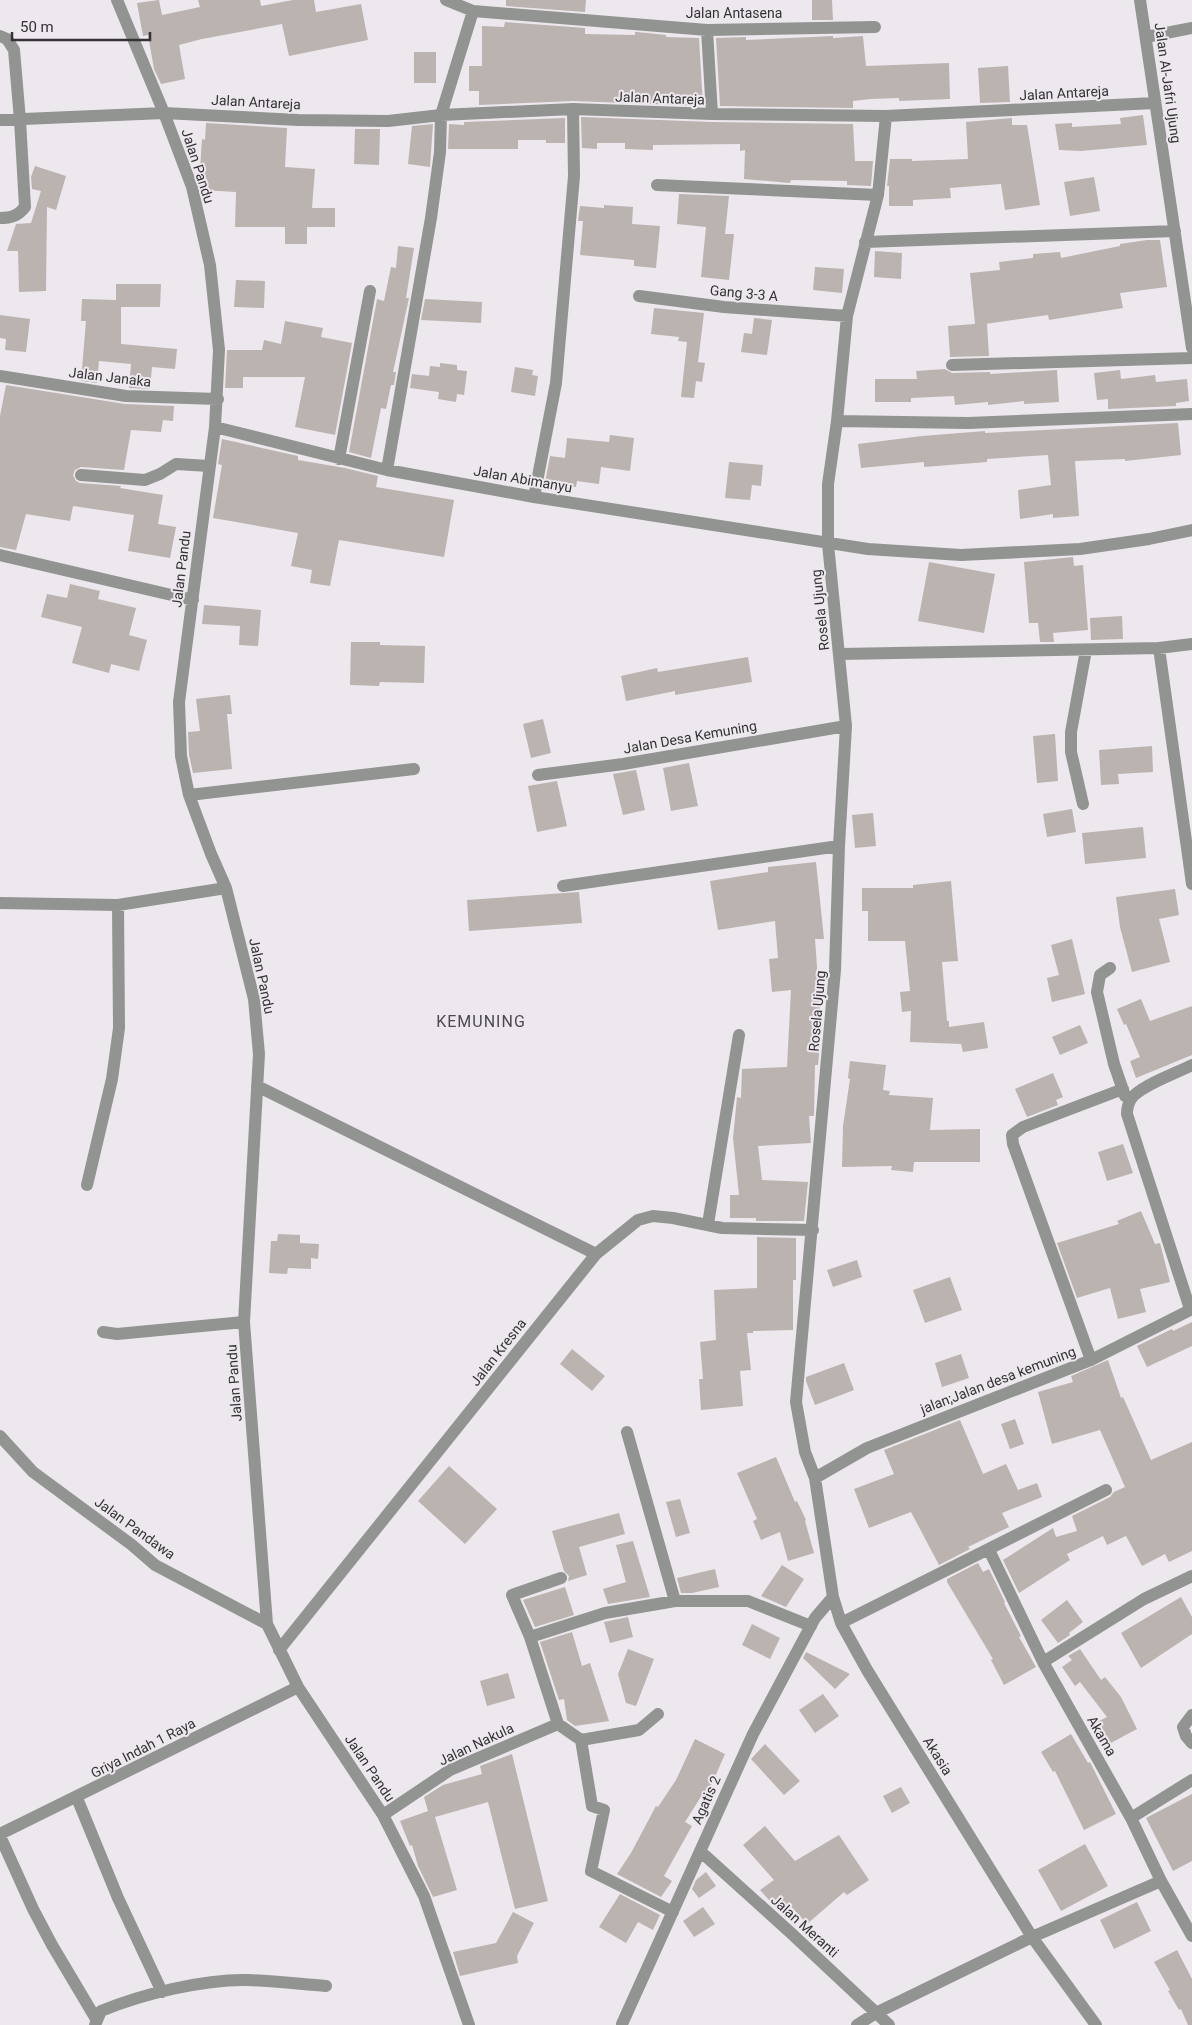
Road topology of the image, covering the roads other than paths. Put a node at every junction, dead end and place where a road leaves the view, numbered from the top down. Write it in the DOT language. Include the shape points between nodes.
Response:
graph roads {
  1 [pos="117,0"];
  2 [pos="446,0"];
  3 [pos="1140,0"];
  4 [pos="473,11"];
  5 [pos="875,27"];
  6 [pos="1192,28"];
  7 [pos="707,30"];
  8 [pos="0,36"];
  9 [pos="1146,37"];
  10 [pos="1155,103"];
  11 [pos="573,109"];
  12 [pos="164,113"];
  13 [pos="712,114"];
  14 [pos="442,115"];
  15 [pos="886,116"];
  16 [pos="0,120"];
  17 [pos="20,120"];
  18 [pos="657,185"];
  19 [pos="878,195"];
  20 [pos="0,218"];
  21 [pos="1174,231"];
  22 [pos="865,242"];
  23 [pos="370,291"];
  24 [pos="640,296"];
  25 [pos="1189,310"];
  26 [pos="847,316"];
  27 [pos="1192,348"];
  28 [pos="1192,358"];
  29 [pos="952,365"];
  30 [pos="0,376"];
  31 [pos="218,399"];
  32 [pos="1192,414"];
  33 [pos="837,421"];
  34 [pos="215,428"];
  35 [pos="339,459"];
  36 [pos="209,466"];
  37 [pos="387,470"];
  38 [pos="81,475"];
  39 [pos="534,497"];
  40 [pos="1192,530"];
  41 [pos="828,544"];
  42 [pos="0,555"];
  43 [pos="193,600"];
  44 [pos="1192,644"];
  45 [pos="1159,648"];
  46 [pos="1086,650"];
  47 [pos="840,654"];
  48 [pos="846,726"];
  49 [pos="414,769"];
  50 [pos="538,775"];
  51 [pos="189,795"];
  52 [pos="1083,804"];
  53 [pos="838,846"];
  54 [pos="1192,884"];
  55 [pos="563,886"];
  56 [pos="226,888"];
  57 [pos="0,903"];
  58 [pos="118,905"];
  59 [pos="1110,968"];
  60 [pos="739,1035"];
  61 [pos="1192,1065"];
  62 [pos="257,1086"];
  63 [pos="1123,1089"];
  64 [pos="1128,1104"];
  65 [pos="87,1185"];
  66 [pos="708,1224"];
  67 [pos="813,1230"];
  68 [pos="596,1254"];
  69 [pos="1191,1309"];
  70 [pos="244,1322"];
  71 [pos="103,1332"];
  72 [pos="1091,1360"];
  73 [pos="627,1432"];
  74 [pos="0,1436"];
  75 [pos="815,1478"];
  76 [pos="1106,1490"];
  77 [pos="989,1550"];
  78 [pos="1192,1576"];
  79 [pos="561,1578"];
  80 [pos="833,1597"];
  81 [pos="675,1601"];
  82 [pos="841,1623"];
  83 [pos="268,1624"];
  84 [pos="811,1626"];
  85 [pos="530,1638"];
  86 [pos="279,1650"];
  87 [pos="1043,1662"];
  88 [pos="298,1687"];
  89 [pos="658,1714"];
  90 [pos="1192,1715"];
  91 [pos="558,1724"];
  92 [pos="581,1740"];
  93 [pos="1192,1743"];
  94 [pos="1192,1780"];
  95 [pos="77,1798"];
  96 [pos="383,1815"];
  97 [pos="1131,1818"];
  98 [pos="0,1835"];
  99 [pos="700,1851"];
  100 [pos="1161,1881"];
  101 [pos="672,1912"];
  102 [pos="1192,1936"];
  103 [pos="1032,1937"];
  104 [pos="326,1986"];
  105 [pos="162,1992"];
  106 [pos="876,2013"];
  107 [pos="96,2022"];
  108 [pos="622,2024"];
  109 [pos="469,2025"];
  110 [pos="857,2025"];
  111 [pos="889,2025"];
  112 [pos="1096,2025"];
  1 -- 12 [label="street, Jalan Pandu"];
  2 -- 4 [label="street, Jalan Antasena"];
  3 -- 9 [label="street, Jalan Al-Jafri Ujung"];
  4 -- 7 [label="street, Jalan Antasena"];
  4 -- 14 [label="street"];
  5 -- 7 [label="street, Jalan Antasena"];
  6 -- 9 [label="street"];
  7 -- 13 [label="street"];
  8 -- 17 [label="street" via="7,39 14,50"];
  9 -- 10 [label="street, Jalan Al-Jafri Ujung"];
  10 -- 15 [label="street, Jalan Antareja"];
  10 -- 21 [label="street, Jalan Al-Jafri Ujung"];
  11 -- 13 [label="street, Jalan Antareja"];
  11 -- 14 [label="street, Jalan Antareja"];
  11 -- 39 [label="street" via="574,176 556,383"];
  12 -- 14 [label="street, Jalan Antareja" via="388,121"];
  12 -- 17 [label="street, Jalan Antareja"];
  12 -- 31 [label="street, Jalan Pandu" via="192,187 210,265 219,350"];
  13 -- 15 [label="street, Jalan Antareja"];
  14 -- 37 [label="street" via="431,218"];
  15 -- 19 [label="street, Rosela Ujung"];
  16 -- 17 [label="street, Jalan Antareja"];
  17 -- 20 [label="street" via="25,207 10,218"];
  18 -- 19 [label="street"];
  19 -- 22 [label="street, Rosela Ujung"];
  21 -- 22 [label="street"];
  21 -- 25 [label="street, Jalan Al-Jafri Ujung"];
  22 -- 26 [label="street, Rosela Ujung"];
  23 -- 35 [label="street"];
  24 -- 26 [label="street, Gang 3-3 A" via="724,307"];
  25 -- 27 [label="street, Jalan Al-Jafri Ujung"];
  26 -- 33 [label="street, Rosela Ujung"];
  28 -- 29 [label="street"];
  30 -- 31 [label="street, Jalan Janaka" via="126,396"];
  31 -- 34 [label="street, Jalan Pandu"];
  32 -- 33 [label="street" via="968,423"];
  33 -- 41 [label="street, Rosela Ujung" via="828,484"];
  34 -- 35 [label="street, Jalan Abimanyu"];
  34 -- 36 [label="street, Jalan Pandu"];
  35 -- 37 [label="street, Jalan Abimanyu"];
  36 -- 38 [label="street" via="176,464 145,480"];
  36 -- 43 [label="street, Jalan Pandu"];
  37 -- 39 [label="street, Jalan Abimanyu"];
  39 -- 41 [label="street, Jalan Abimanyu"];
  40 -- 41 [label="street, Jalan Abimanyu" via="1149,540 1080,549 961,555"];
  41 -- 47 [label="street, Rosela Ujung"];
  42 -- 43 [label="street"];
  43 -- 51 [label="street, Jalan Pandu" via="179,702 181,756"];
  44 -- 45 [label="street"];
  45 -- 46 [label="street"];
  45 -- 54 [label="street"];
  46 -- 47 [label="street"];
  46 -- 52 [label="street" via="1071,732 1071,752"];
  47 -- 48 [label="street, Rosela Ujung"];
  48 -- 50 [label="street, Jalan Desa Kemuning"];
  48 -- 53 [label="street, Rosela Ujung"];
  49 -- 51 [label="street"];
  51 -- 56 [label="street, Jalan Pandu"];
  53 -- 55 [label="street"];
  53 -- 67 [label="street, Rosela Ujung" via="836,970"];
  56 -- 58 [label="street"];
  56 -- 62 [label="street, Jalan Pandu" via="254,999 259,1054"];
  57 -- 58 [label="street"];
  58 -- 65 [label="street" via="119,1028 112,1079"];
  59 -- 63 [label="street" via="1100,975 1096,992"];
  60 -- 66 [label="street"];
  61 -- 64 [label="street" via="1140,1090"];
  62 -- 68 [label="street"];
  62 -- 70 [label="street, Jalan Pandu"];
  63 -- 64 [label="street"];
  63 -- 72 [label="street" via="1023,1127 1012,1135"];
  64 -- 69 [label="street" via="1129,1124"];
  66 -- 67 [label="street, Jalan Kresna" via="722,1228"];
  66 -- 68 [label="street, Jalan Kresna" via="660,1217 638,1220"];
  67 -- 75 [label="street, Rosela Ujung" via="796,1402 805,1452"];
  68 -- 86 [label="street, Jalan Kresna"];
  69 -- 72 [label="street, jalan;Jalan desa kemuning"];
  70 -- 71 [label="street" via="117,1334"];
  70 -- 83 [label="street, Jalan Pandu"];
  72 -- 75 [label="street, jalan;Jalan desa kemuning" via="866,1448"];
  73 -- 81 [label="street"];
  74 -- 83 [label="street, Jalan Pandawa" via="33,1472 155,1565"];
  75 -- 80 [label="street, Akasia"];
  76 -- 77 [label="street"];
  77 -- 82 [label="street"];
  77 -- 87 [label="street, Akama"];
  78 -- 87 [label="street" via="1144,1598"];
  79 -- 85 [label="street" via="512,1595"];
  80 -- 82 [label="street, Akasia"];
  80 -- 84 [label="street, Agatis 2"];
  81 -- 84 [label="street" via="748,1601"];
  81 -- 85 [label="street" via="605,1613"];
  82 -- 103 [label="street, Akasia"];
  83 -- 86 [label="street, Jalan Pandu"];
  84 -- 99 [label="street, Agatis 2" via="753,1734"];
  85 -- 91 [label="street"];
  86 -- 88 [label="street, Jalan Pandu"];
  87 -- 97 [label="street, Akama"];
  88 -- 95 [label="street, Griya Indah 1 Raya"];
  88 -- 96 [label="street, Jalan Pandu"];
  89 -- 92 [label="street" via="639,1730"];
  90 -- 93 [label="street" via="1183,1727"];
  91 -- 92 [label="street"];
  91 -- 96 [label="street, Jalan Nakula" via="450,1770"];
  92 -- 101 [label="street" via="592,1806 604,1810 591,1871"];
  94 -- 97 [label="street"];
  95 -- 98 [label="street, Griya Indah 1 Raya"];
  95 -- 105 [label="street" via="118,1898"];
  96 -- 109 [label="street, Jalan Pandu" via="424,1896"];
  97 -- 100 [label="street, Akama"];
  98 -- 107 [label="street" via="52,1945"];
  99 -- 101 [label="street, Agatis 2"];
  99 -- 106 [label="street, Jalan Meranti"];
  100 -- 102 [label="street, Akama"];
  100 -- 103 [label="street"];
  101 -- 108 [label="street, Agatis 2"];
  103 -- 106 [label="street"];
  103 -- 112 [label="street, Akasia"];
  104 -- 105 [label="street" via="248,1980 209,1982"];
  105 -- 107 [label="street" via="101,2011"];
  106 -- 110 [label="street"];
  106 -- 111 [label="street, Jalan Meranti"];
}
